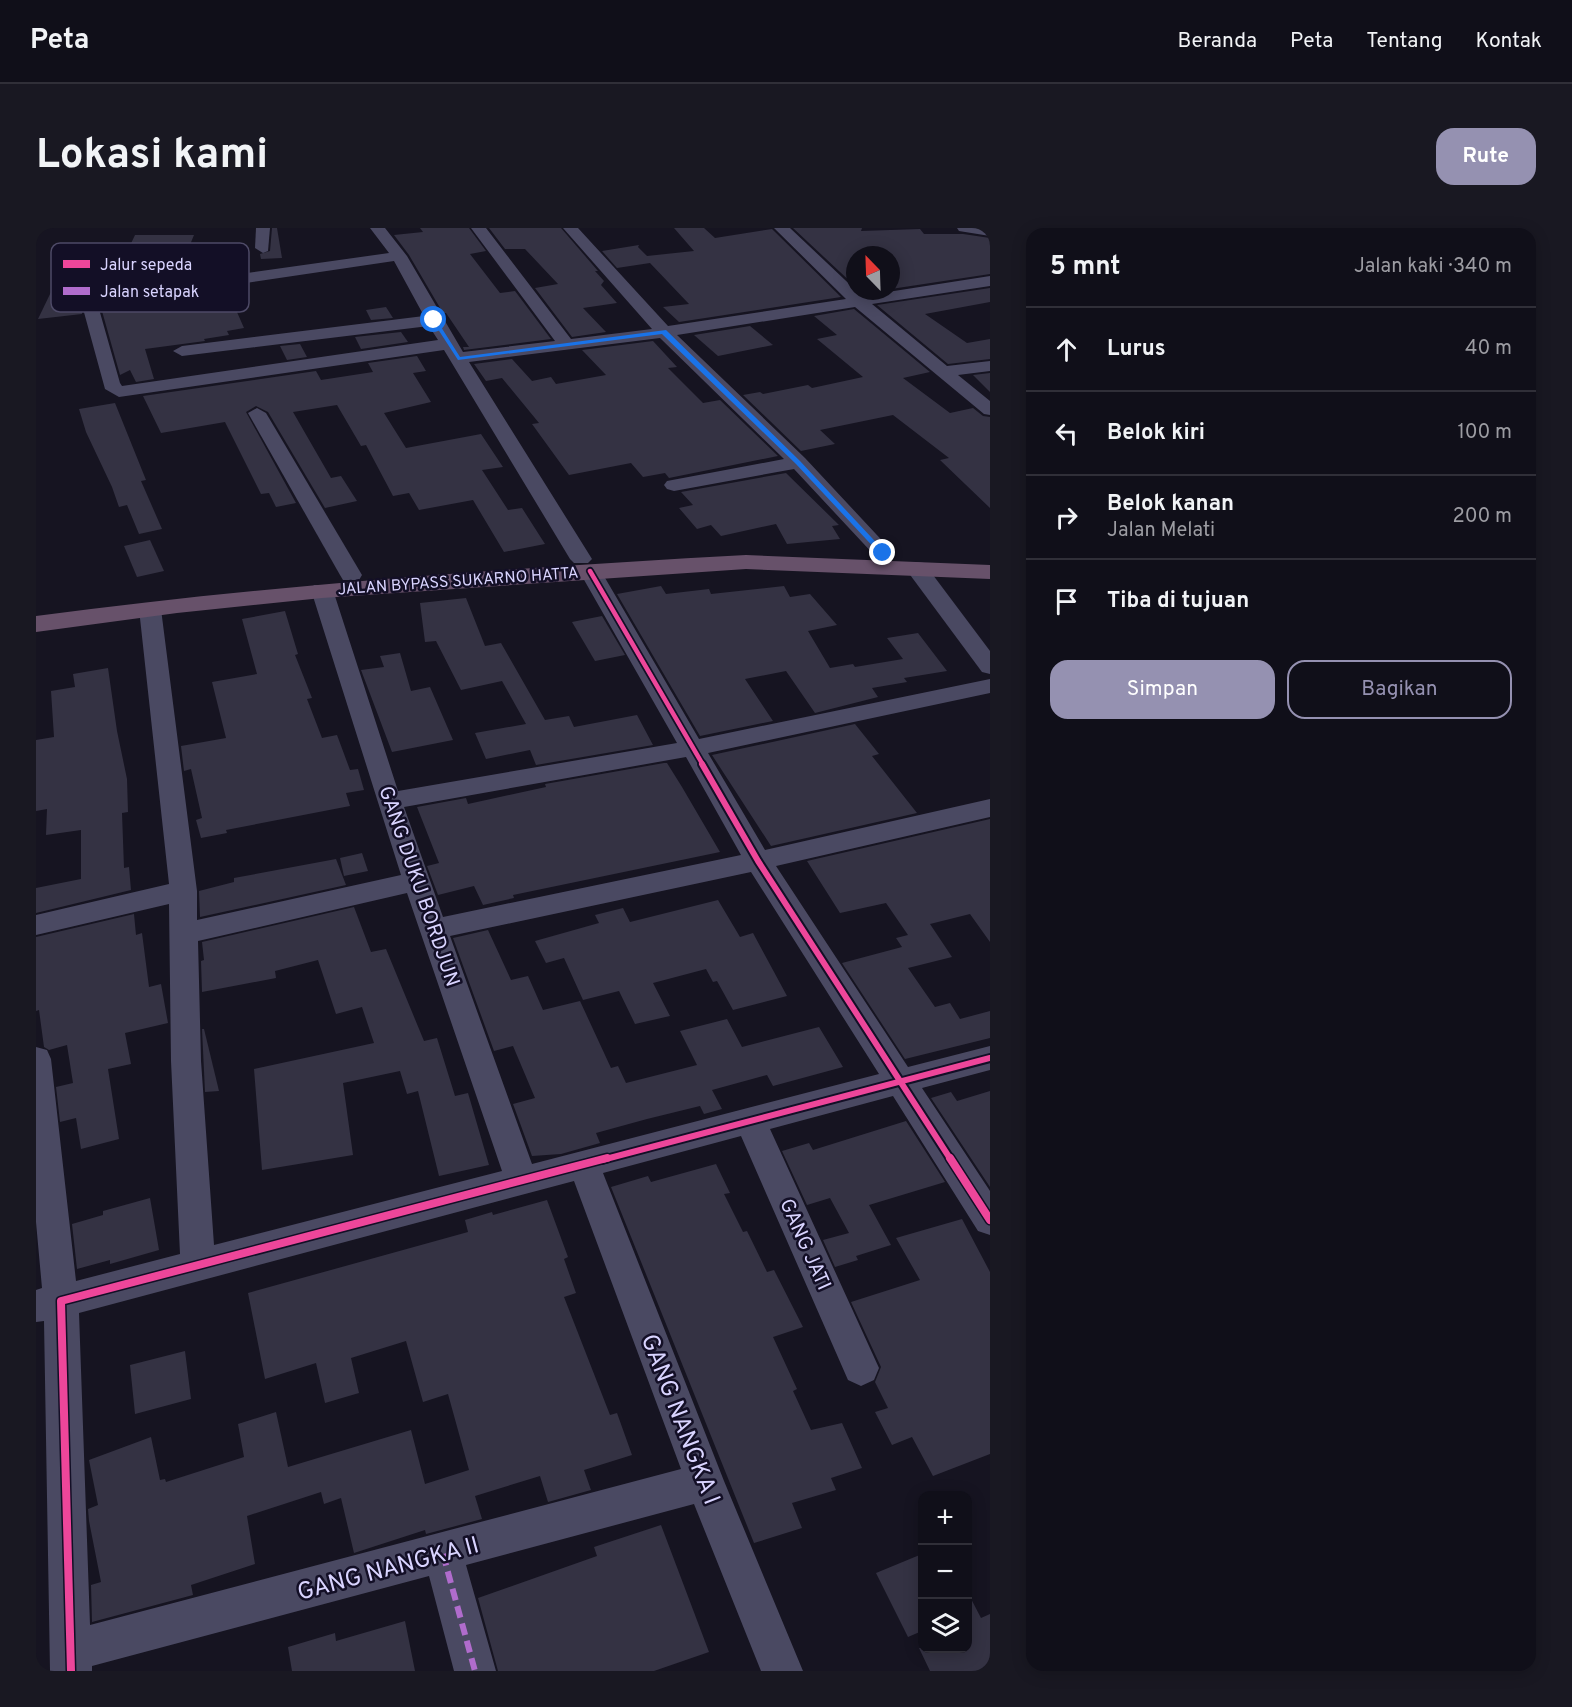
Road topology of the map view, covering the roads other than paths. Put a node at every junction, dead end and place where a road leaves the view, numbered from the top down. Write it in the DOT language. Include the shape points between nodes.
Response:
graph roads {
  1 [pos="264,228"];
  2 [pos="376,228"];
  3 [pos="478,228"];
  4 [pos="570,228"];
  5 [pos="781,228"];
  6 [pos="964,228"];
  7 [pos="990,232"];
  8 [pos="263,248"];
  9 [pos="399,256"];
  10 [pos="249,278"];
  11 [pos="990,281"];
  12 [pos="860,303"];
  13 [pos="93,312"];
  14 [pos="434,320"];
  15 [pos="664,332"];
  16 [pos="567,345"];
  17 [pos="182,351"];
  18 [pos="453,351"];
  19 [pos="990,366"];
  20 [pos="945,371"];
  21 [pos="990,410"];
  22 [pos="257,413"];
  23 [pos="798,462"];
  24 [pos="674,485"];
  25 [pos="883,553"];
  26 [pos="990,558"];
  27 [pos="585,565"];
  28 [pos="916,568"];
  29 [pos="990,572"];
  30 [pos="351,574"];
  31 [pos="322,590"];
  32 [pos="36,607"];
  33 [pos="150,609"];
  34 [pos="36,624"];
  35 [pos="990,667"];
  36 [pos="990,686"];
  37 [pos="693,748"];
  38 [pos="389,801"];
  39 [pos="990,808"];
  40 [pos="758,861"];
  41 [pos="418,881"];
  42 [pos="183,891"];
  43 [pos="36,925"];
  44 [pos="435,929"];
  45 [pos="184,934"];
  46 [pos="990,1058"];
  47 [pos="36,1059"];
  48 [pos="902,1080"];
  49 [pos="750,1120"];
  50 [pos="584,1164"];
  51 [pos="521,1180"];
  52 [pos="990,1220"];
  53 [pos="198,1264"];
  54 [pos="48,1304"];
  55 [pos="861,1368"];
  56 [pos="705,1482"];
  57 [pos="443,1554"];
  58 [pos="71,1661"];
  59 [pos="475,1671"];
  60 [pos="782,1671"];
  1 -- 8 [label="street"];
  2 -- 9 [label="street"];
  3 -- 16 [label="street"];
  4 -- 15 [label="street"];
  5 -- 12 [label="street"];
  6 -- 7 [label="street"];
  9 -- 10 [label="street"];
  9 -- 14 [label="street"];
  11 -- 12 [label="street"];
  12 -- 15 [label="street"];
  12 -- 20 [label="street"];
  13 -- 18 [label="street" via="111,383 119,392"];
  14 -- 17 [label="street"];
  14 -- 18 [label="street"];
  15 -- 16 [label="street"];
  15 -- 23 [label="street"];
  16 -- 18 [label="street"];
  18 -- 27 [label="street"];
  19 -- 20 [label="street"];
  20 -- 21 [label="street"];
  22 -- 30 [label="street"];
  23 -- 24 [label="street"];
  23 -- 25 [label="street"];
  25 -- 26 [label="highway, JALAN BYPASS SUKARNO HATTA"];
  25 -- 27 [label="highway, JALAN BYPASS SUKARNO HATTA" via="746,550"];
  27 -- 28 [label="highway, JALAN BYPASS SUKARNO HATTA" via="746,562"];
  27 -- 30 [label="highway, JALAN BYPASS SUKARNO HATTA"];
  27 -- 31 [label="highway, JALAN BYPASS SUKARNO HATTA"];
  27 -- 37 [label="street"];
  28 -- 29 [label="highway, JALAN BYPASS SUKARNO HATTA"];
  28 -- 35 [label="street"];
  30 -- 32 [label="highway, JALAN BYPASS SUKARNO HATTA"];
  31 -- 33 [label="highway, JALAN BYPASS SUKARNO HATTA"];
  31 -- 38 [label="street, GANG DUKU BORDJUN"];
  33 -- 34 [label="highway, JALAN BYPASS SUKARNO HATTA"];
  33 -- 42 [label="street"];
  36 -- 37 [label="street"];
  37 -- 38 [label="street"];
  37 -- 40 [label="street"];
  38 -- 41 [label="street, GANG DUKU BORDJUN"];
  39 -- 40 [label="street"];
  40 -- 44 [label="street"];
  40 -- 48 [label="street"];
  41 -- 44 [label="street, GANG DUKU BORDJUN"];
  41 -- 45 [label="street"];
  42 -- 43 [label="street"];
  42 -- 45 [label="street"];
  44 -- 51 [label="street, GANG DUKU BORDJUN"];
  45 -- 53 [label="street" via="186,1061"];
  46 -- 48 [label="street"];
  47 -- 54 [label="street"];
  48 -- 49 [label="street"];
  48 -- 52 [label="street"];
  49 -- 50 [label="street"];
  49 -- 55 [label="street, GANG JATI"];
  50 -- 51 [label="street"];
  50 -- 56 [label="street, GANG NANGKA I"];
  51 -- 53 [label="street"];
  53 -- 54 [label="street"];
  54 -- 58 [label="street"];
  56 -- 57 [label="street, GANG NANGKA II"];
  56 -- 60 [label="street, GANG NANGKA I"];
  57 -- 58 [label="street, GANG NANGKA II"];
  57 -- 59 [label="street"];
}
